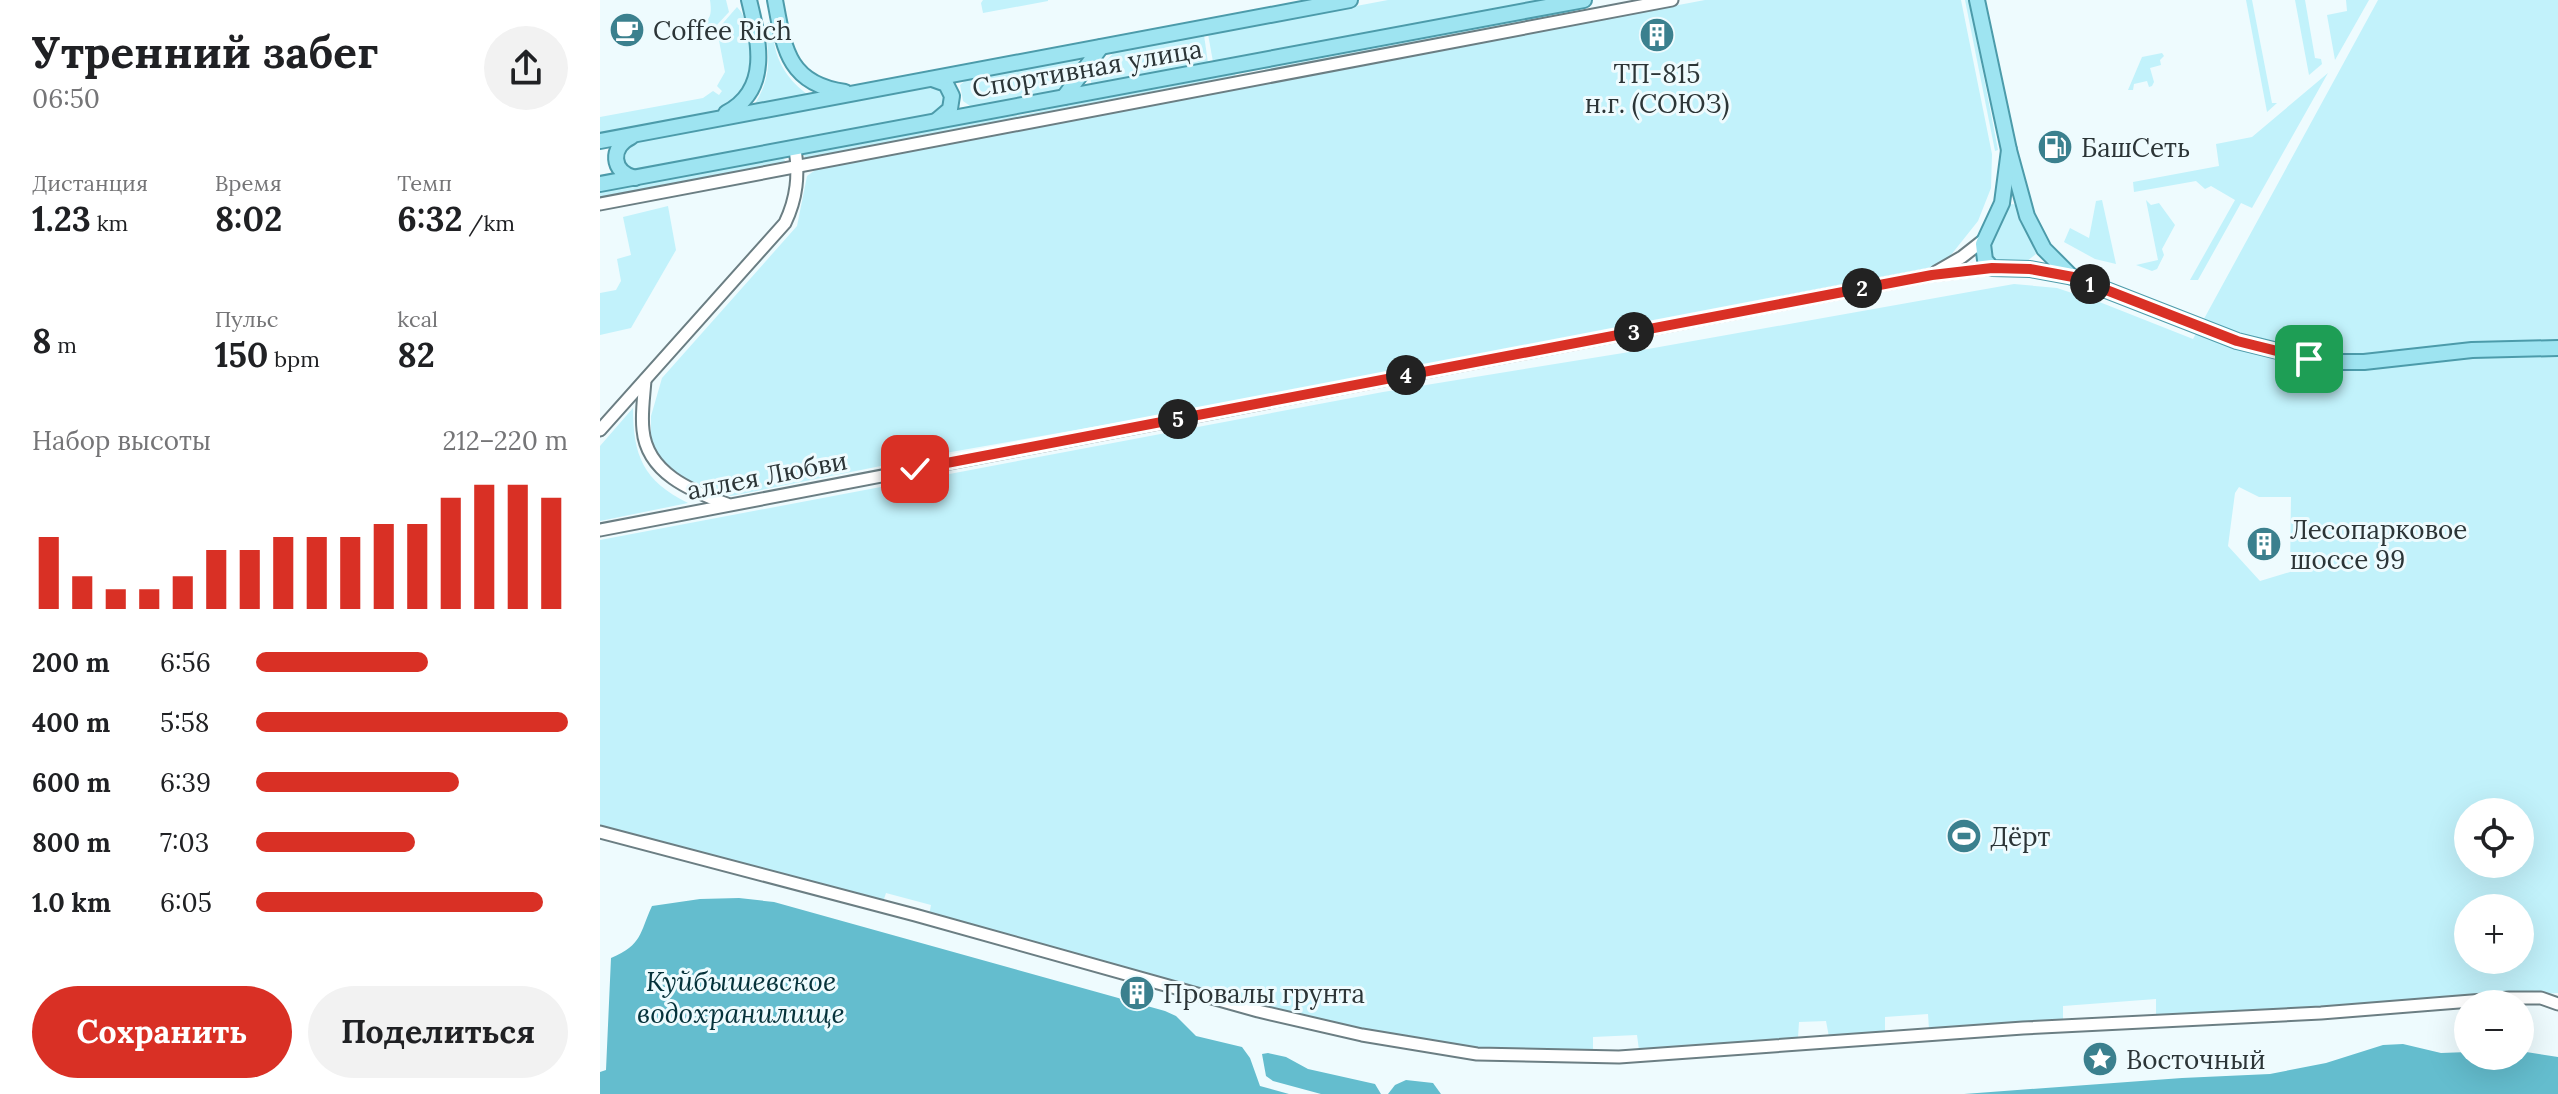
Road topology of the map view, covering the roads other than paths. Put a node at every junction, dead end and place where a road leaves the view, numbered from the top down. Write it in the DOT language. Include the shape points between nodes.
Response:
graph roads {
  1 [pos="749,0"];
  2 [pos="1350,0"];
  3 [pos="1583,0"];
  4 [pos="1672,0"];
  5 [pos="1977,0"];
  6 [pos="776,6"];
  7 [pos="753,17"];
  8 [pos="1101,47"];
  9 [pos="930,79"];
  10 [pos="854,93"];
  11 [pos="1064,97"];
  12 [pos="715,119"];
  13 [pos="936,120"];
  14 [pos="639,134"];
  15 [pos="600,141"];
  16 [pos="795,148"];
  17 [pos="2009,150"];
  18 [pos="797,166"];
  19 [pos="637,178"];
  20 [pos="600,184"];
  21 [pos="2002,203"];
  22 [pos="600,204"];
  23 [pos="2023,204"];
  24 [pos="1985,239"];
  25 [pos="2044,249"];
  26 [pos="1992,268"];
  27 [pos="2030,269"];
  28 [pos="1932,275"];
  29 [pos="2073,277"];
  30 [pos="2558,348"];
  31 [pos="645,380"];
  32 [pos="600,430"];
  33 [pos="728,504"];
  34 [pos="600,530"];
  35 [pos="600,832"];
  36 [pos="2558,1004"];
  1 -- 7 [label="main road"];
  2 -- 8 [label="main road, Спортивная улица"];
  3 -- 11 [label="main road, Спортивная улица"];
  4 -- 18 [label="street"];
  5 -- 17 [label="main road"];
  6 -- 7 [label="main road"];
  6 -- 10 [label="main road" via="784,46 799,72 817,85"];
  7 -- 12 [label="main road" via="757,80 745,100"];
  8 -- 9 [label="main road, Спортивная улица"];
  8 -- 11 [label="main road"];
  9 -- 10 [label="main road, Спортивная улица"];
  9 -- 13 [label="main road" via="946,84 952,96 950,109"];
  10 -- 12 [label="main road, Спортивная улица"];
  11 -- 13 [label="main road, Спортивная улица"];
  12 -- 14 [label="main road, Спортивная улица"];
  13 -- 16 [label="main road, Спортивная улица"];
  14 -- 15 [label="main road, Спортивная улица"];
  14 -- 19 [label="main road" via="623,141 615,157 624,174"];
  16 -- 18 [label="street"];
  16 -- 19 [label="main road, Спортивная улица"];
  17 -- 21 [label="main road"];
  17 -- 23 [label="main road"];
  18 -- 22 [label="street"];
  18 -- 31 [label="street" via="796,192 785,223"];
  19 -- 20 [label="main road, Спортивная улица"];
  21 -- 23 [label="main road" via="2016,197"];
  21 -- 24 [label="main road"];
  23 -- 25 [label="main road"];
  24 -- 26 [label="main road" via="1983,255"];
  24 -- 28 [label="street, аллея Любви"];
  25 -- 27 [label="main road" via="2041,263"];
  25 -- 29 [label="main road"];
  26 -- 27 [label="main road"];
  26 -- 28 [label="street, аллея Любви"];
  27 -- 29 [label="main road"];
  28 -- 33 [label="street, аллея Любви"];
  29 -- 30 [label="main road" via="2237,341 2322,362"];
  31 -- 32 [label="street"];
  31 -- 33 [label="street" via="643,433 656,464 690,489"];
  33 -- 34 [label="street, аллея Любви"];
  35 -- 36 [label="street" via="1258,1011 1477,1054 1619,1057 2509,998"];
}
